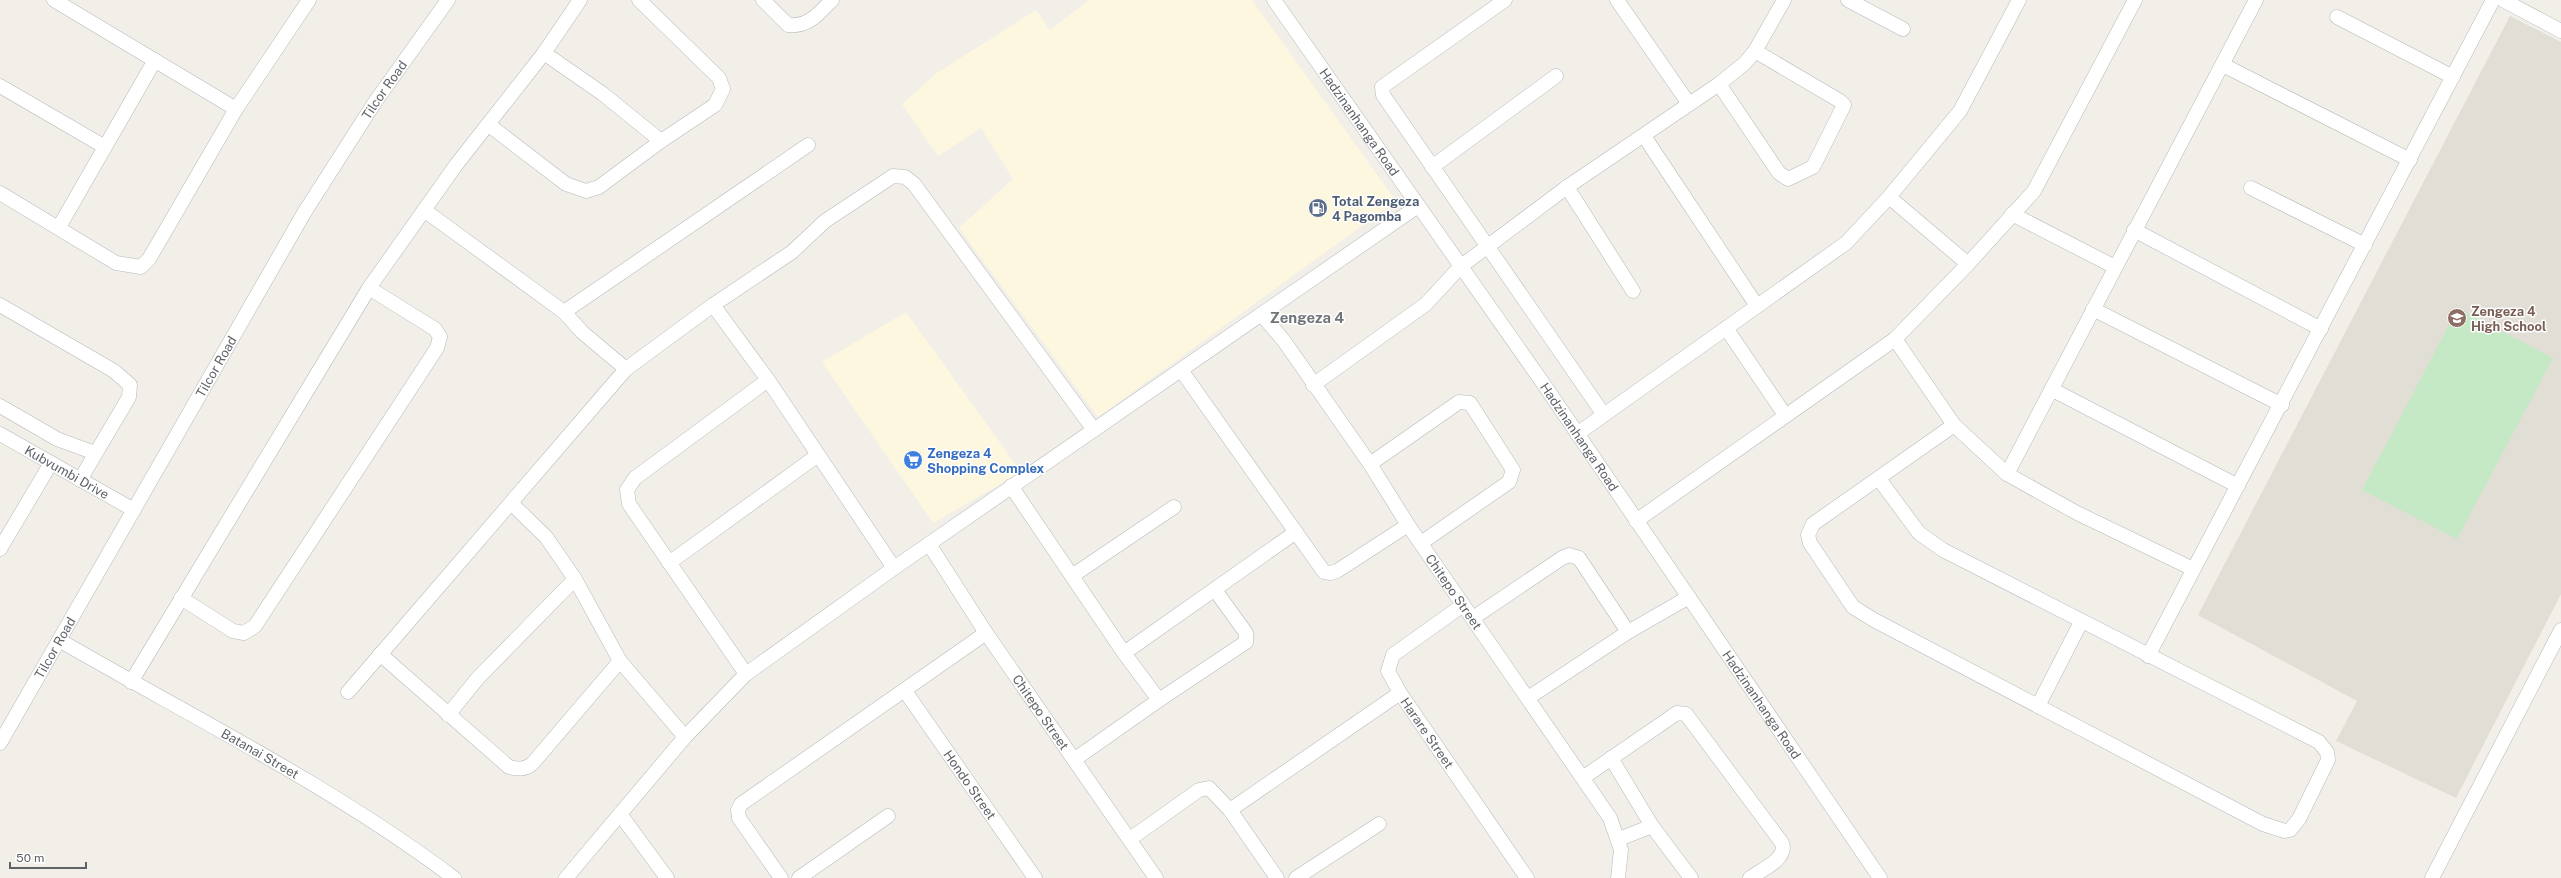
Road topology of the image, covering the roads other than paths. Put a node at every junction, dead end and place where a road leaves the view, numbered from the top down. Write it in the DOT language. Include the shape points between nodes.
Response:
graph roads {
  1 [pos="54,0"];
  2 [pos="448,0"];
  3 [pos="580,0"];
  4 [pos="638,0"];
  5 [pos="764,0"];
  6 [pos="832,0"];
  7 [pos="1274,0"];
  8 [pos="1505,0"];
  9 [pos="1617,0"];
  10 [pos="1784,0"];
  11 [pos="1848,0"];
  12 [pos="2019,0"];
  13 [pos="2135,0"];
  14 [pos="2256,0"];
  15 [pos="2493,0"];
  16 [pos="2503,0"];
  17 [pos="306,1"];
  18 [pos="2337,16"];
  19 [pos="1903,29"];
  20 [pos="2561,31"];
  21 [pos="1755,51"];
  22 [pos="544,53"];
  23 [pos="155,60"];
  24 [pos="2223,65"];
  25 [pos="1556,76"];
  26 [pos="2453,77"];
  27 [pos="1719,84"];
  28 [pos="0,86"];
  29 [pos="1689,104"];
  30 [pos="236,108"];
  31 [pos="489,125"];
  32 [pos="1644,136"];
  33 [pos="660,141"];
  34 [pos="808,145"];
  35 [pos="105,147"];
  36 [pos="2410,160"];
  37 [pos="1432,167"];
  38 [pos="1567,187"];
  39 [pos="2251,188"];
  40 [pos="0,193"];
  41 [pos="1889,197"];
  42 [pos="1418,206"];
  43 [pos="424,210"];
  44 [pos="2012,214"];
  45 [pos="59,227"];
  46 [pos="2134,230"];
  47 [pos="2365,245"];
  48 [pos="1488,246"];
  49 [pos="1968,264"];
  50 [pos="1460,267"];
  51 [pos="2115,267"];
  52 [pos="369,288"];
  53 [pos="1633,291"];
  54 [pos="0,304"];
  55 [pos="713,305"];
  56 [pos="1758,306"];
  57 [pos="2094,309"];
  58 [pos="564,312"];
  59 [pos="1262,315"];
  60 [pos="1726,328"];
  61 [pos="2321,329"];
  62 [pos="1895,339"];
  63 [pos="626,369"];
  64 [pos="1180,370"];
  65 [pos="768,380"];
  66 [pos="1313,385"];
  67 [pos="2053,390"];
  68 [pos="2282,405"];
  69 [pos="0,406"];
  70 [pos="1604,415"];
  71 [pos="1785,415"];
  72 [pos="1954,425"];
  73 [pos="1094,430"];
  74 [pos="0,434"];
  75 [pos="1577,434"];
  76 [pos="95,453"];
  77 [pos="818,455"];
  78 [pos="51,463"];
  79 [pos="1370,464"];
  80 [pos="2007,474"];
  81 [pos="1879,479"];
  82 [pos="80,480"];
  83 [pos="1011,486"];
  84 [pos="2238,486"];
  85 [pos="511,503"];
  86 [pos="1174,507"];
  87 [pos="134,510"];
  88 [pos="1636,521"];
  89 [pos="1408,525"];
  90 [pos="1296,532"];
  91 [pos="2,543"];
  92 [pos="1421,543"];
  93 [pos="929,544"];
  94 [pos="669,563"];
  95 [pos="894,568"];
  96 [pos="2193,569"];
  97 [pos="1072,576"];
  98 [pos="575,579"];
  99 [pos="1215,590"];
  100 [pos="1689,597"];
  101 [pos="181,598"];
  102 [pos="1463,605"];
  103 [pos="1473,618"];
  104 [pos="2081,622"];
  105 [pos="2561,630"];
  106 [pos="1628,632"];
  107 [pos="986,633"];
  108 [pos="58,640"];
  109 [pos="1124,653"];
  110 [pos="380,654"];
  111 [pos="2148,656"];
  112 [pos="620,661"];
  113 [pos="746,674"];
  114 [pos="131,682"];
  115 [pos="905,691"];
  116 [pos="348,692"];
  117 [pos="1400,692"];
  118 [pos="1528,698"];
  119 [pos="1159,700"];
  120 [pos="2038,706"];
  121 [pos="448,715"];
  122 [pos="686,737"];
  123 [pos="0,742"];
  124 [pos="1611,758"];
  125 [pos="1075,759"];
  126 [pos="1584,778"];
  127 [pos="1230,810"];
  128 [pos="620,814"];
  129 [pos="888,816"];
  130 [pos="1379,824"];
  131 [pos="1652,826"];
  132 [pos="1130,839"];
  133 [pos="1619,840"];
  134 [pos="454,878"];
  135 [pos="566,878"];
  136 [pos="667,878"];
  137 [pos="781,878"];
  138 [pos="799,878"];
  139 [pos="1035,878"];
  140 [pos="1156,878"];
  141 [pos="1277,878"];
  142 [pos="1296,878"];
  143 [pos="1527,878"];
  144 [pos="1618,878"];
  145 [pos="1691,878"];
  146 [pos="1750,878"];
  147 [pos="1880,878"];
  148 [pos="2432,878"];
  1 -- 23 [label="street"];
  2 -- 87 [label="street, Tilcor Road" via="375,102 304,213"];
  3 -- 22 [label="street"];
  4 -- 33 [label="street" via="719,78 723,89 715,105"];
  5 -- 6 [label="street" via="788,25 797,26 808,24"];
  7 -- 42 [label="street, Hadzinanhanga Road"];
  8 -- 37 [label="street" via="1382,87 1383,95"];
  9 -- 29 [label="street"];
  10 -- 21 [label="street"];
  11 -- 19 [label="street"];
  12 -- 41 [label="street" via="1960,111"];
  13 -- 44 [label="street" via="2034,191"];
  14 -- 24 [label="street"];
  15 -- 26 [label="street"];
  16 -- 20 [label="street"];
  17 -- 30 [label="street"];
  18 -- 26 [label="street"];
  21 -- 27 [label="street" via="1745,63"];
  21 -- 27 [label="street" via="1844,105 1813,168 1788,180 1779,173"];
  22 -- 31 [label="street"];
  22 -- 33 [label="street" via="603,94"];
  23 -- 30 [label="street"];
  23 -- 35 [label="street"];
  24 -- 36 [label="street"];
  24 -- 46 [label="street"];
  25 -- 37 [label="street"];
  26 -- 36 [label="street"];
  27 -- 29 [label="street"];
  28 -- 35 [label="street"];
  29 -- 32 [label="street"];
  30 -- 45 [label="street" via="149,259 141,268 116,263"];
  31 -- 33 [label="street" via="566,184 586,191 599,188"];
  31 -- 43 [label="street"];
  32 -- 38 [label="street"];
  32 -- 56 [label="street"];
  34 -- 58 [label="street"];
  35 -- 45 [label="street"];
  36 -- 47 [label="street"];
  37 -- 48 [label="street"];
  38 -- 48 [label="street"];
  38 -- 53 [label="street"];
  39 -- 47 [label="street"];
  40 -- 45 [label="street"];
  41 -- 49 [label="street"];
  41 -- 56 [label="street" via="1846,243"];
  42 -- 50 [label="street, Hadzinanhanga Road"];
  42 -- 59 [label="street"];
  43 -- 52 [label="street"];
  43 -- 58 [label="street"];
  44 -- 49 [label="street"];
  44 -- 51 [label="street"];
  46 -- 51 [label="street"];
  46 -- 61 [label="street"];
  47 -- 61 [label="street"];
  48 -- 50 [label="street"];
  48 -- 70 [label="street"];
  49 -- 62 [label="street"];
  50 -- 66 [label="street" via="1426,304"];
  50 -- 75 [label="street, Hadzinanhanga Road"];
  51 -- 57 [label="street"];
  52 -- 101 [label="street"];
  52 -- 101 [label="street" via="435,329 440,337 437,348 255,626 244,633 234,631"];
  54 -- 76 [label="street" via="128,381 131,390 129,397"];
  55 -- 63 [label="street"];
  55 -- 65 [label="street"];
  55 -- 73 [label="street" via="792,252 825,221 892,176 905,177 914,184"];
  56 -- 60 [label="street"];
  57 -- 67 [label="street"];
  57 -- 68 [label="street"];
  58 -- 63 [label="street" via="582,332"];
  59 -- 64 [label="street"];
  59 -- 66 [label="street, Chitepo Street" via="1284,341"];
  60 -- 70 [label="street"];
  60 -- 71 [label="street"];
  61 -- 68 [label="street"];
  62 -- 71 [label="street"];
  62 -- 72 [label="street"];
  63 -- 85 [label="street"];
  64 -- 73 [label="street"];
  64 -- 90 [label="street"];
  65 -- 77 [label="street"];
  65 -- 94 [label="street" via="636,478 626,490 628,504"];
  66 -- 79 [label="street, Chitepo Street"];
  67 -- 80 [label="street"];
  67 -- 84 [label="street"];
  68 -- 84 [label="street"];
  69 -- 76 [label="street" via="57,439"];
  70 -- 75 [label="street"];
  71 -- 88 [label="street"];
  72 -- 80 [label="street"];
  72 -- 81 [label="street"];
  73 -- 83 [label="street"];
  74 -- 78 [label="street, Kubvumbi Drive"];
  75 -- 88 [label="street, Hadzinanhanga Road"];
  76 -- 82 [label="street"];
  77 -- 94 [label="street"];
  77 -- 95 [label="street"];
  78 -- 82 [label="street, Kubvumbi Drive"];
  78 -- 91 [label="street"];
  79 -- 89 [label="street, Chitepo Street"];
  79 -- 92 [label="street" via="1459,402 1470,403 1513,470 1509,482"];
  80 -- 96 [label="street" via="2077,513"];
  81 -- 104 [label="street" via="1919,533 1943,550"];
  81 -- 120 [label="street" via="1813,524 1809,530 1810,543 1844,596 1853,607 1874,620"];
  82 -- 87 [label="street, Kubvumbi Drive"];
  83 -- 93 [label="street"];
  83 -- 97 [label="street"];
  84 -- 96 [label="street"];
  85 -- 98 [label="street" via="546,537"];
  85 -- 110 [label="street"];
  86 -- 97 [label="street"];
  87 -- 108 [label="street, Tilcor Road"];
  88 -- 100 [label="street, Hadzinanhanga Road"];
  89 -- 90 [label="street" via="1331,573 1321,570"];
  89 -- 92 [label="street, Chitepo Street"];
  90 -- 99 [label="street"];
  92 -- 102 [label="street, Chitepo Street"];
  93 -- 95 [label="street"];
  93 -- 107 [label="street, Chitepo Street"];
  94 -- 113 [label="street"];
  95 -- 113 [label="street"];
  96 -- 111 [label="street"];
  97 -- 109 [label="street"];
  98 -- 112 [label="street"];
  98 -- 121 [label="street" via="477,679"];
  99 -- 109 [label="street"];
  99 -- 119 [label="street" via="1246,633 1246,642"];
  100 -- 106 [label="street"];
  100 -- 147 [label="street, Hadzinanhanga Road"];
  101 -- 114 [label="street"];
  102 -- 103 [label="street, Chitepo Street"];
  102 -- 117 [label="street, Harare Street" via="1393,655 1388,671"];
  103 -- 106 [label="street" via="1562,558 1573,555 1578,558"];
  103 -- 118 [label="street, Chitepo Street"];
  104 -- 111 [label="street"];
  104 -- 120 [label="street"];
  105 -- 148 [label="street"];
  106 -- 118 [label="street"];
  107 -- 115 [label="street"];
  107 -- 125 [label="street, Chitepo Street"];
  108 -- 114 [label="street, Batanai Street"];
  108 -- 123 [label="street, Tilcor Road"];
  109 -- 119 [label="street"];
  110 -- 116 [label="street"];
  110 -- 121 [label="street"];
  111 -- 120 [label="street" via="2324,747 2328,760 2299,819 2290,830 2285,831 2263,824"];
  112 -- 121 [label="street" via="532,764 523,769 509,767"];
  112 -- 122 [label="street"];
  113 -- 122 [label="street"];
  114 -- 134 [label="street, Batanai Street" via="313,782"];
  115 -- 137 [label="street" via="741,804 738,810 739,818"];
  115 -- 139 [label="street, Hondo Street"];
  117 -- 127 [label="street"];
  117 -- 143 [label="street, Harare Street"];
  118 -- 126 [label="street, Chitepo Street"];
  119 -- 125 [label="street"];
  122 -- 128 [label="street"];
  124 -- 126 [label="street"];
  124 -- 131 [label="street"];
  124 -- 146 [label="street" via="1677,714 1689,716 1782,843 1784,850 1779,858"];
  125 -- 132 [label="street, Chitepo Street"];
  126 -- 133 [label="street, Chitepo Street" via="1610,818"];
  127 -- 132 [label="street" via="1213,791 1205,787"];
  127 -- 141 [label="street"];
  128 -- 135 [label="street"];
  128 -- 136 [label="street"];
  129 -- 138 [label="street"];
  130 -- 142 [label="street"];
  131 -- 133 [label="street"];
  131 -- 145 [label="street"];
  132 -- 140 [label="street, Chitepo Street"];
  133 -- 144 [label="street, Chitepo Street" via="1621,860"];
}
